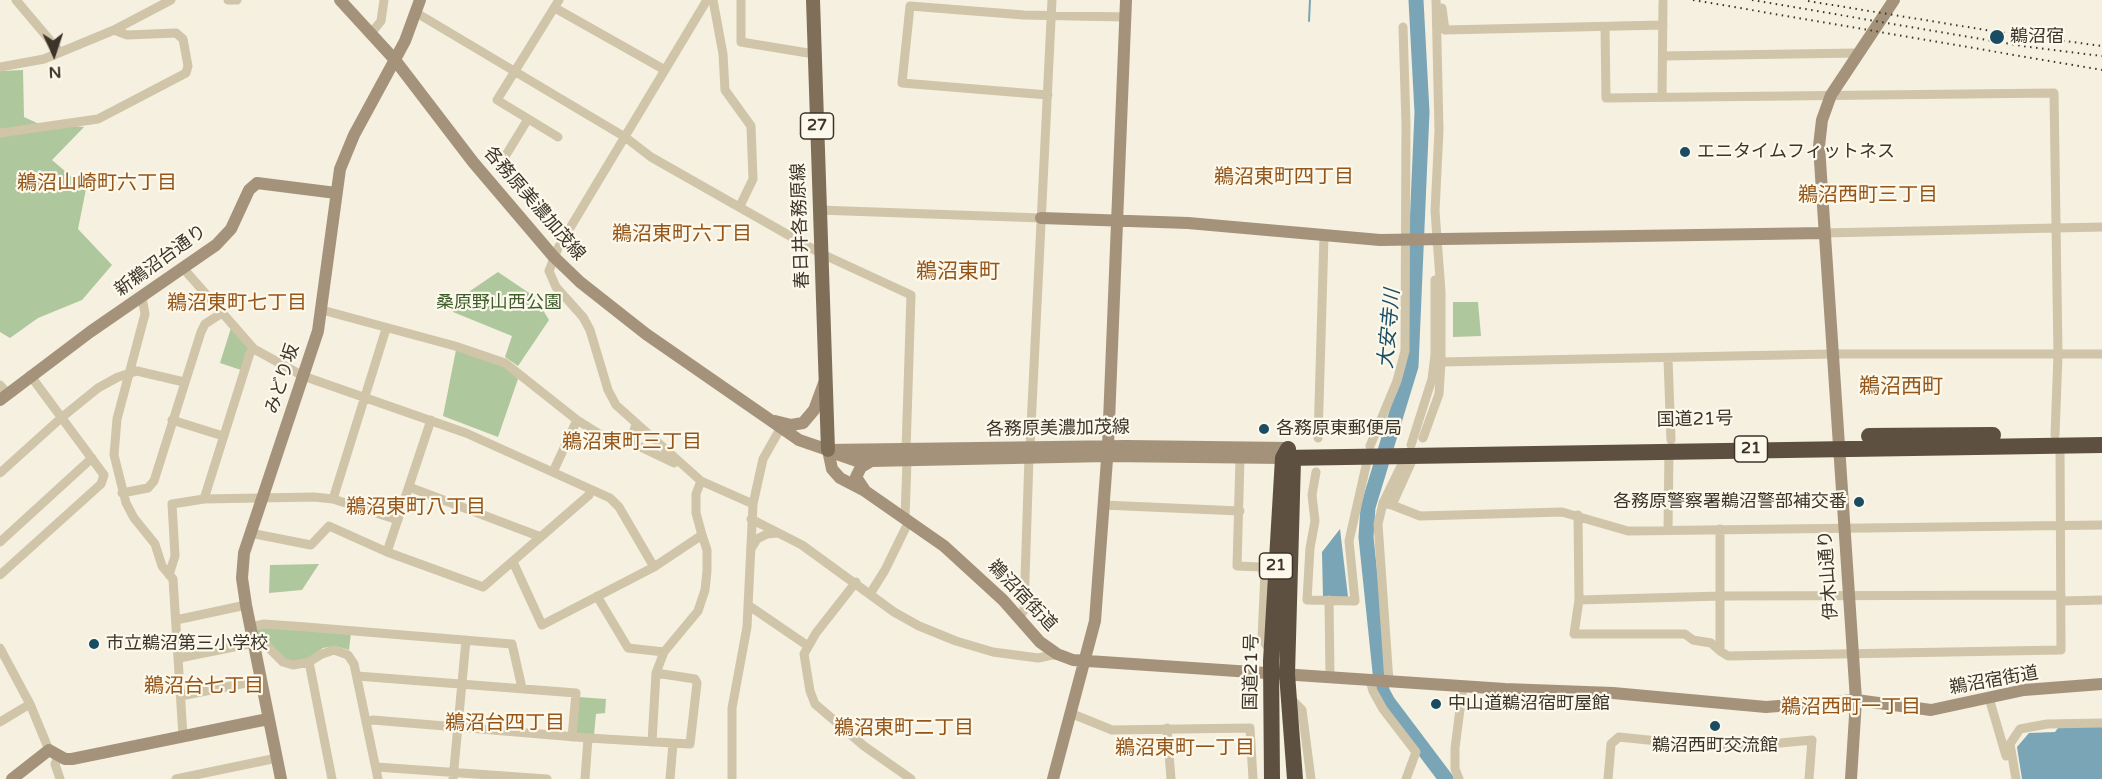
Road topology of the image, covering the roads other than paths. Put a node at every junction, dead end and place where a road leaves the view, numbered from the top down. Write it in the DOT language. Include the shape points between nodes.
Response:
graph roads {
  1 [pos="16,0"];
  2 [pos="171,0"];
  3 [pos="228,0"];
  4 [pos="237,0"];
  5 [pos="340,0"];
  6 [pos="384,0"];
  7 [pos="707,0"];
  8 [pos="713,0"];
  9 [pos="741,0"];
  10 [pos="813,0"];
  11 [pos="1052,0"];
  12 [pos="1126,0"];
  13 [pos="1438,0"];
  14 [pos="1894,0"];
  15 [pos="1663,2"];
  16 [pos="557,4"];
  17 [pos="417,6"];
  18 [pos="1051,15"];
  19 [pos="1125,17"];
  20 [pos="1663,25"];
  21 [pos="1403,27"];
  22 [pos="1605,27"];
  23 [pos="114,30"];
  24 [pos="372,32"];
  25 [pos="58,51"];
  26 [pos="1857,53"];
  27 [pos="814,54"];
  28 [pos="1663,56"];
  29 [pos="395,60"];
  30 [pos="0,67"];
  31 [pos="515,70"];
  32 [pos="665,70"];
  33 [pos="1048,95"];
  34 [pos="1831,95"];
  35 [pos="1662,97"];
  36 [pos="528,119"];
  37 [pos="0,133"];
  38 [pos="558,137"];
  39 [pos="625,137"];
  40 [pos="506,154"];
  41 [pos="336,194"];
  42 [pos="740,206"];
  43 [pos="819,210"];
  44 [pos="1041,218"];
  45 [pos="1118,219"];
  46 [pos="2056,228"];
  47 [pos="2102,228"];
  48 [pos="1824,233"];
  49 [pos="1324,237"];
  50 [pos="1407,240"];
  51 [pos="1435,240"];
  52 [pos="820,253"];
  53 [pos="553,256"];
  54 [pos="1438,256"];
  55 [pos="183,268"];
  56 [pos="142,297"];
  57 [pos="322,310"];
  58 [pos="222,313"];
  59 [pos="386,329"];
  60 [pos="254,349"];
  61 [pos="1832,354"];
  62 [pos="2102,354"];
  63 [pos="2058,355"];
  64 [pos="1668,359"];
  65 [pos="1441,362"];
  66 [pos="129,372"];
  67 [pos="30,375"];
  68 [pos="303,375"];
  69 [pos="184,382"];
  70 [pos="824,383"];
  71 [pos="2,393"];
  72 [pos="367,398"];
  73 [pos="760,415"];
  74 [pos="61,417"];
  75 [pos="172,420"];
  76 [pos="431,420"];
  77 [pos="577,420"];
  78 [pos="636,424"];
  79 [pos="780,429"];
  80 [pos="2102,434"];
  81 [pos="223,436"];
  82 [pos="622,438"];
  83 [pos="1318,438"];
  84 [pos="2057,440"];
  85 [pos="656,442"];
  86 [pos="1837,442"];
  87 [pos="1670,445"];
  88 [pos="2102,445"];
  89 [pos="828,450"];
  90 [pos="1409,450"];
  91 [pos="1107,451"];
  92 [pos="652,452"];
  93 [pos="1029,452"];
  94 [pos="1369,453"];
  95 [pos="1288,454"];
  96 [pos="907,455"];
  97 [pos="92,458"];
  98 [pos="1240,458"];
  99 [pos="871,461"];
  100 [pos="681,466"];
  101 [pos="553,472"];
  102 [pos="1316,472"];
  103 [pos="0,473"];
  104 [pos="701,481"];
  105 [pos="409,487"];
  106 [pos="590,490"];
  107 [pos="865,491"];
  108 [pos="122,493"];
  109 [pos="1293,494"];
  110 [pos="264,498"];
  111 [pos="204,499"];
  112 [pos="333,499"];
  113 [pos="753,504"];
  114 [pos="1388,504"];
  115 [pos="1103,505"];
  116 [pos="1240,511"];
  117 [pos="1578,515"];
  118 [pos="751,519"];
  119 [pos="907,519"];
  120 [pos="398,520"];
  121 [pos="2060,525"];
  122 [pos="2102,525"];
  123 [pos="1720,529"];
  124 [pos="1844,529"];
  125 [pos="1668,530"];
  126 [pos="250,533"];
  127 [pos="778,533"];
  128 [pos="702,535"];
  129 [pos="542,537"];
  130 [pos="0,542"];
  131 [pos="750,551"];
  132 [pos="387,552"];
  133 [pos="513,562"];
  134 [pos="654,567"];
  135 [pos="0,575"];
  136 [pos="170,575"];
  137 [pos="856,582"];
  138 [pos="870,594"];
  139 [pos="1848,595"];
  140 [pos="597,596"];
  141 [pos="1721,596"];
  142 [pos="2061,598"];
  143 [pos="1329,600"];
  144 [pos="1579,600"];
  145 [pos="2102,600"];
  146 [pos="246,605"];
  147 [pos="748,605"];
  148 [pos="1019,618"];
  149 [pos="176,620"];
  150 [pos="251,627"];
  151 [pos="466,640"];
  152 [pos="254,643"];
  153 [pos="808,646"];
  154 [pos="0,648"];
  155 [pos="1720,651"];
  156 [pos="664,652"];
  157 [pos="1271,652"];
  158 [pos="1057,654"];
  159 [pos="1852,654"];
  160 [pos="179,658"];
  161 [pos="4,660"];
  162 [pos="1083,661"];
  163 [pos="309,662"];
  164 [pos="656,673"];
  165 [pos="1270,673"];
  166 [pos="1287,674"];
  167 [pos="357,676"];
  168 [pos="1330,677"];
  169 [pos="261,680"];
  170 [pos="1379,681"];
  171 [pos="462,684"];
  172 [pos="2102,684"];
  173 [pos="1463,686"];
  174 [pos="522,688"];
  175 [pos="181,696"];
  176 [pos="1289,697"];
  177 [pos="1989,698"];
  178 [pos="1856,700"];
  179 [pos="30,704"];
  180 [pos="1070,712"];
  181 [pos="268,719"];
  182 [pos="0,722"];
  183 [pos="366,722"];
  184 [pos="2102,723"];
  185 [pos="458,728"];
  186 [pos="1167,728"];
  187 [pos="183,736"];
  188 [pos="572,737"];
  189 [pos="588,738"];
  190 [pos="652,742"];
  191 [pos="673,743"];
  192 [pos="54,753"];
  193 [pos="277,758"];
  194 [pos="376,767"];
  195 [pos="1252,767"];
  196 [pos="1272,772"];
  197 [pos="453,776"];
  198 [pos="14,778"];
  199 [pos="60,779"];
  200 [pos="176,779"];
  201 [pos="281,779"];
  202 [pos="332,779"];
  203 [pos="378,779"];
  204 [pos="547,779"];
  205 [pos="585,779"];
  206 [pos="669,779"];
  207 [pos="732,779"];
  208 [pos="911,779"];
  209 [pos="1053,779"];
  210 [pos="1171,779"];
  211 [pos="1253,779"];
  212 [pos="1295,779"];
  213 [pos="1311,779"];
  214 [pos="1406,779"];
  215 [pos="1459,779"];
  216 [pos="1608,779"];
  217 [pos="1809,779"];
  218 [pos="1851,779"];
  219 [pos="2010,779"];
  220 [pos="2016,779"];
  1 -- 25 [label="street"];
  2 -- 23 [label="street"];
  3 -- 4 [label="street"];
  5 -- 24 [label="street, 各務原美濃加茂線"];
  6 -- 24 [label="street" via="381,21"];
  7 -- 32 [label="street"];
  8 -- 42 [label="street" via="725,90 751,126 753,179"];
  9 -- 27 [label="street" via="741,42"];
  10 -- 27 [label="main road, 春日井各務原線 / 27"];
  11 -- 18 [label="street"];
  12 -- 19 [label="street"];
  13 -- 22 [label="street" via="1445,30"];
  13 -- 51 [label="street"];
  14 -- 26 [label="street, 伊木山通り"];
  15 -- 20 [label="street"];
  16 -- 31 [label="street"];
  16 -- 32 [label="street"];
  17 -- 29 [label="street, みどり坂"];
  17 -- 31 [label="street"];
  18 -- 19 [label="street"];
  18 -- 33 [label="street"];
  18 -- 33 [label="street" via="910,6 902,83"];
  19 -- 45 [label="street"];
  20 -- 22 [label="street"];
  20 -- 28 [label="street"];
  21 -- 50 [label="street"];
  22 -- 35 [label="street" via="1606,98"];
  23 -- 25 [label="street"];
  23 -- 37 [label="street" via="127,35 176,33 183,39 186,73 98,119"];
  24 -- 29 [label="street, 各務原美濃加茂線"];
  25 -- 30 [label="street" via="44,59"];
  26 -- 28 [label="street"];
  26 -- 34 [label="street, 伊木山通り"];
  27 -- 43 [label="main road, 春日井各務原線 / 27"];
  28 -- 35 [label="street"];
  29 -- 41 [label="street, みどり坂" via="347,152"];
  29 -- 53 [label="street, 各務原美濃加茂線" via="473,162"];
  31 -- 36 [label="street" via="497,100"];
  31 -- 39 [label="street"];
  32 -- 39 [label="street"];
  33 -- 44 [label="street"];
  34 -- 35 [label="street"];
  34 -- 46 [label="street" via="2054,93"];
  34 -- 48 [label="street, 伊木山通り" via="1822,120 1819,146"];
  36 -- 38 [label="street"];
  36 -- 40 [label="street"];
  39 -- 42 [label="street" via="651,157"];
  39 -- 53 [label="street"];
  41 -- 55 [label="street, 新鵜沼台通り" via="257,183 249,190 231,229"];
  41 -- 57 [label="street, みどり坂"];
  42 -- 52 [label="street"];
  43 -- 44 [label="street"];
  43 -- 52 [label="main road, 春日井各務原線 / 27"];
  44 -- 45 [label="street"];
  44 -- 93 [label="street"];
  45 -- 49 [label="street"];
  45 -- 91 [label="street"];
  46 -- 47 [label="street"];
  46 -- 48 [label="street"];
  46 -- 63 [label="street"];
  48 -- 51 [label="street"];
  48 -- 61 [label="street, 伊木山通り"];
  49 -- 50 [label="street"];
  49 -- 83 [label="street"];
  50 -- 51 [label="street"];
  50 -- 94 [label="street" via="1405,351"];
  51 -- 54 [label="street"];
  52 -- 70 [label="main road, 春日井各務原線 / 27"];
  52 -- 96 [label="street" via="911,295"];
  53 -- 73 [label="street, 各務原美濃加茂線" via="637,326"];
  53 -- 78 [label="street" via="549,271 556,287 583,317 616,405"];
  54 -- 65 [label="street"];
  54 -- 90 [label="street" via="1432,379"];
  55 -- 56 [label="street, 新鵜沼台通り"];
  55 -- 58 [label="street"];
  56 -- 66 [label="street" via="145,314"];
  56 -- 67 [label="street, 新鵜沼台通り"];
  57 -- 59 [label="street"];
  57 -- 68 [label="street, みどり坂"];
  58 -- 60 [label="street"];
  58 -- 69 [label="street" via="205,324"];
  59 -- 72 [label="street"];
  59 -- 77 [label="street" via="505,363"];
  60 -- 68 [label="street"];
  60 -- 81 [label="street"];
  61 -- 63 [label="street"];
  61 -- 64 [label="street"];
  61 -- 86 [label="street, 伊木山通り"];
  62 -- 63 [label="street"];
  63 -- 84 [label="street"];
  64 -- 65 [label="street"];
  64 -- 87 [label="street"];
  65 -- 90 [label="street" via="1439,394"];
  66 -- 69 [label="street"];
  66 -- 74 [label="street" via="98,388"];
  66 -- 108 [label="street" via="117,419 114,455"];
  67 -- 71 [label="street, 新鵜沼台通り"];
  67 -- 74 [label="street"];
  68 -- 72 [label="street"];
  68 -- 110 [label="street, みどり坂"];
  69 -- 75 [label="street"];
  70 -- 73 [label="street" via="814,410 803,423 782,424"];
  70 -- 89 [label="main road, 春日井各務原線 / 27"];
  72 -- 76 [label="street"];
  72 -- 112 [label="street"];
  73 -- 79 [label="street, 各務原美濃加茂線"];
  74 -- 97 [label="street"];
  74 -- 103 [label="street"];
  75 -- 81 [label="street"];
  75 -- 108 [label="street" via="153,481 148,488"];
  76 -- 101 [label="street"];
  76 -- 105 [label="street"];
  77 -- 82 [label="street" via="601,435"];
  77 -- 101 [label="street"];
  78 -- 82 [label="street" via="632,437"];
  78 -- 85 [label="street"];
  79 -- 89 [label="street, 各務原美濃加茂線"];
  79 -- 113 [label="street" via="763,459"];
  80 -- 84 [label="highway, 国道21号 / 21"];
  81 -- 111 [label="street"];
  82 -- 92 [label="street"];
  84 -- 86 [label="highway, 国道21号 / 21"];
  84 -- 88 [label="highway, 国道21号 / 21"];
  84 -- 121 [label="street"];
  85 -- 92 [label="street"];
  85 -- 100 [label="street"];
  86 -- 87 [label="highway, 国道21号 / 21"];
  86 -- 124 [label="street, 伊木山通り"];
  87 -- 90 [label="highway, 国道21号 / 21"];
  87 -- 125 [label="street"];
  89 -- 96 [label="street, 各務原美濃加茂線"];
  89 -- 99 [label="street, 各務原美濃加茂線" via="842,457"];
  89 -- 107 [label="street, 鵜沼宿街道" via="833,471"];
  90 -- 94 [label="highway, 国道21号 / 21"];
  90 -- 114 [label="street"];
  91 -- 93 [label="street, 各務原美濃加茂線"];
  91 -- 95 [label="street, 各務原美濃加茂線"];
  91 -- 98 [label="street, 各務原美濃加茂線"];
  91 -- 115 [label="street"];
  92 -- 100 [label="street"];
  93 -- 96 [label="street, 各務原美濃加茂線"];
  93 -- 148 [label="street" via="1024,610"];
  94 -- 95 [label="highway, 国道21号 / 21"];
  94 -- 109 [label="highway" via="1347,462 1307,468"];
  94 -- 143 [label="street" via="1349,542 1355,601"];
  95 -- 98 [label="street, 各務原美濃加茂線"];
  95 -- 109 [label="highway, 国道21号 / 21"];
  95 -- 157 [label="highway, 国道21号 / 21"];
  96 -- 99 [label="street, 各務原美濃加茂線"];
  96 -- 119 [label="street"];
  97 -- 130 [label="street"];
  97 -- 135 [label="street" via="104,475 101,484"];
  98 -- 116 [label="street"];
  99 -- 107 [label="street" via="861,467 856,477"];
  100 -- 104 [label="street"];
  101 -- 106 [label="street"];
  102 -- 143 [label="street" via="1307,600"];
  104 -- 113 [label="street"];
  104 -- 128 [label="street" via="696,513"];
  105 -- 120 [label="street"];
  105 -- 129 [label="street"];
  106 -- 129 [label="street"];
  106 -- 134 [label="street" via="610,498 619,507"];
  107 -- 119 [label="street, 鵜沼宿街道"];
  108 -- 136 [label="street"];
  109 -- 166 [label="highway, 国道21号 / 21"];
  110 -- 111 [label="street"];
  110 -- 112 [label="street"];
  110 -- 126 [label="street, みどり坂"];
  111 -- 136 [label="street" via="172,504 170,508 175,556"];
  112 -- 120 [label="street"];
  113 -- 118 [label="street"];
  114 -- 117 [label="street" via="1420,516 1562,512"];
  114 -- 170 [label="street" via="1378,524"];
  115 -- 116 [label="street"];
  115 -- 162 [label="street" via="1095,621"];
  116 -- 157 [label="street" via="1237,566 1260,567 1265,572 1262,639"];
  117 -- 125 [label="street" via="1618,529"];
  117 -- 144 [label="street"];
  118 -- 127 [label="street"];
  118 -- 131 [label="street"];
  119 -- 138 [label="street"];
  119 -- 148 [label="street, 鵜沼宿街道" via="979,576"];
  120 -- 132 [label="street"];
  121 -- 122 [label="street"];
  121 -- 124 [label="street"];
  121 -- 142 [label="street"];
  123 -- 124 [label="street"];
  123 -- 125 [label="street"];
  123 -- 141 [label="street"];
  124 -- 139 [label="street, 伊木山通り"];
  126 -- 132 [label="street" via="311,545 329,526"];
  126 -- 146 [label="street, みどり坂" via="242,578"];
  127 -- 131 [label="street" via="757,539"];
  127 -- 137 [label="street"];
  128 -- 134 [label="street"];
  128 -- 156 [label="street" via="707,550 705,590 698,611"];
  129 -- 133 [label="street"];
  131 -- 147 [label="street"];
  132 -- 133 [label="street" via="483,587"];
  133 -- 140 [label="street" via="542,625"];
  134 -- 140 [label="street"];
  136 -- 149 [label="street"];
  137 -- 138 [label="street"];
  137 -- 153 [label="street"];
  138 -- 158 [label="street" via="894,612 956,641 993,652 1038,658"];
  139 -- 141 [label="street"];
  139 -- 142 [label="street"];
  139 -- 159 [label="street, 伊木山通り"];
  140 -- 156 [label="street" via="628,648"];
  141 -- 144 [label="street"];
  141 -- 155 [label="street"];
  142 -- 145 [label="street"];
  142 -- 159 [label="street" via="2061,650"];
  143 -- 168 [label="street"];
  144 -- 155 [label="street" via="1574,634 1685,634 1693,640 1711,643"];
  146 -- 149 [label="street"];
  146 -- 150 [label="street, みどり坂"];
  147 -- 153 [label="street"];
  147 -- 207 [label="street" via="732,708"];
  148 -- 158 [label="street, 鵜沼宿街道"];
  149 -- 160 [label="street"];
  150 -- 151 [label="street" via="275,625"];
  150 -- 152 [label="street, みどり坂"];
  151 -- 171 [label="street"];
  151 -- 174 [label="street" via="512,644"];
  152 -- 160 [label="street"];
  152 -- 163 [label="street" via="266,645 283,662"];
  152 -- 169 [label="street, みどり坂"];
  153 -- 208 [label="street" via="804,654 806,673 815,704"];
  154 -- 161 [label="street"];
  155 -- 159 [label="street" via="1728,656"];
  156 -- 164 [label="street"];
  157 -- 165 [label="highway, 国道21号 / 21"];
  158 -- 162 [label="street, 鵜沼宿街道"];
  159 -- 178 [label="street, 伊木山通り"];
  160 -- 175 [label="street"];
  161 -- 179 [label="street"];
  162 -- 165 [label="street, 鵜沼宿街道"];
  162 -- 180 [label="street"];
  163 -- 167 [label="street" via="334,650 348,655"];
  163 -- 202 [label="street"];
  164 -- 190 [label="street"];
  164 -- 191 [label="street" via="695,679 697,684 690,744"];
  165 -- 166 [label="street, 鵜沼宿街道"];
  165 -- 196 [label="highway, 国道21号 / 21"];
  166 -- 168 [label="street, 鵜沼宿街道"];
  166 -- 176 [label="highway, 国道21号 / 21"];
  167 -- 171 [label="street"];
  167 -- 183 [label="street"];
  168 -- 170 [label="street, 鵜沼宿街道"];
  169 -- 175 [label="street"];
  169 -- 181 [label="street, みどり坂"];
  170 -- 173 [label="street, 鵜沼宿街道"];
  170 -- 214 [label="street" via="1373,691 1416,752"];
  171 -- 174 [label="street"];
  171 -- 185 [label="street"];
  172 -- 177 [label="street, 鵜沼宿街道" via="2024,690"];
  173 -- 178 [label="street, 鵜沼宿街道" via="1613,693 1766,707"];
  173 -- 215 [label="street" via="1455,748"];
  174 -- 188 [label="street" via="576,693"];
  175 -- 187 [label="street"];
  176 -- 212 [label="highway, 国道21号 / 21"];
  176 -- 213 [label="street" via="1302,710"];
  177 -- 178 [label="street, 鵜沼宿街道" via="1930,710"];
  177 -- 219 [label="street"];
  178 -- 218 [label="street, 伊木山通り"];
  179 -- 182 [label="street"];
  179 -- 192 [label="street"];
  180 -- 186 [label="street" via="1112,730"];
  180 -- 209 [label="street"];
  181 -- 187 [label="street"];
  181 -- 193 [label="street, みどり坂"];
  183 -- 185 [label="street"];
  183 -- 194 [label="street"];
  184 -- 220 [label="street" via="2047,724 2020,729 2010,744"];
  185 -- 188 [label="street"];
  185 -- 197 [label="street"];
  186 -- 195 [label="street" via="1250,728"];
  186 -- 210 [label="street"];
  187 -- 192 [label="street" via="72,759"];
  188 -- 189 [label="street"];
  189 -- 190 [label="street"];
  189 -- 205 [label="street"];
  190 -- 191 [label="street"];
  191 -- 206 [label="street"];
  192 -- 198 [label="street"];
  192 -- 199 [label="street"];
  193 -- 200 [label="street"];
  193 -- 201 [label="street, みどり坂"];
  194 -- 197 [label="street"];
  194 -- 203 [label="street"];
  195 -- 196 [label="street"];
  195 -- 211 [label="street"];
  197 -- 204 [label="street"];
  216 -- 217 [label="street" via="1611,744 1619,736 1706,746 1812,740"];
}
